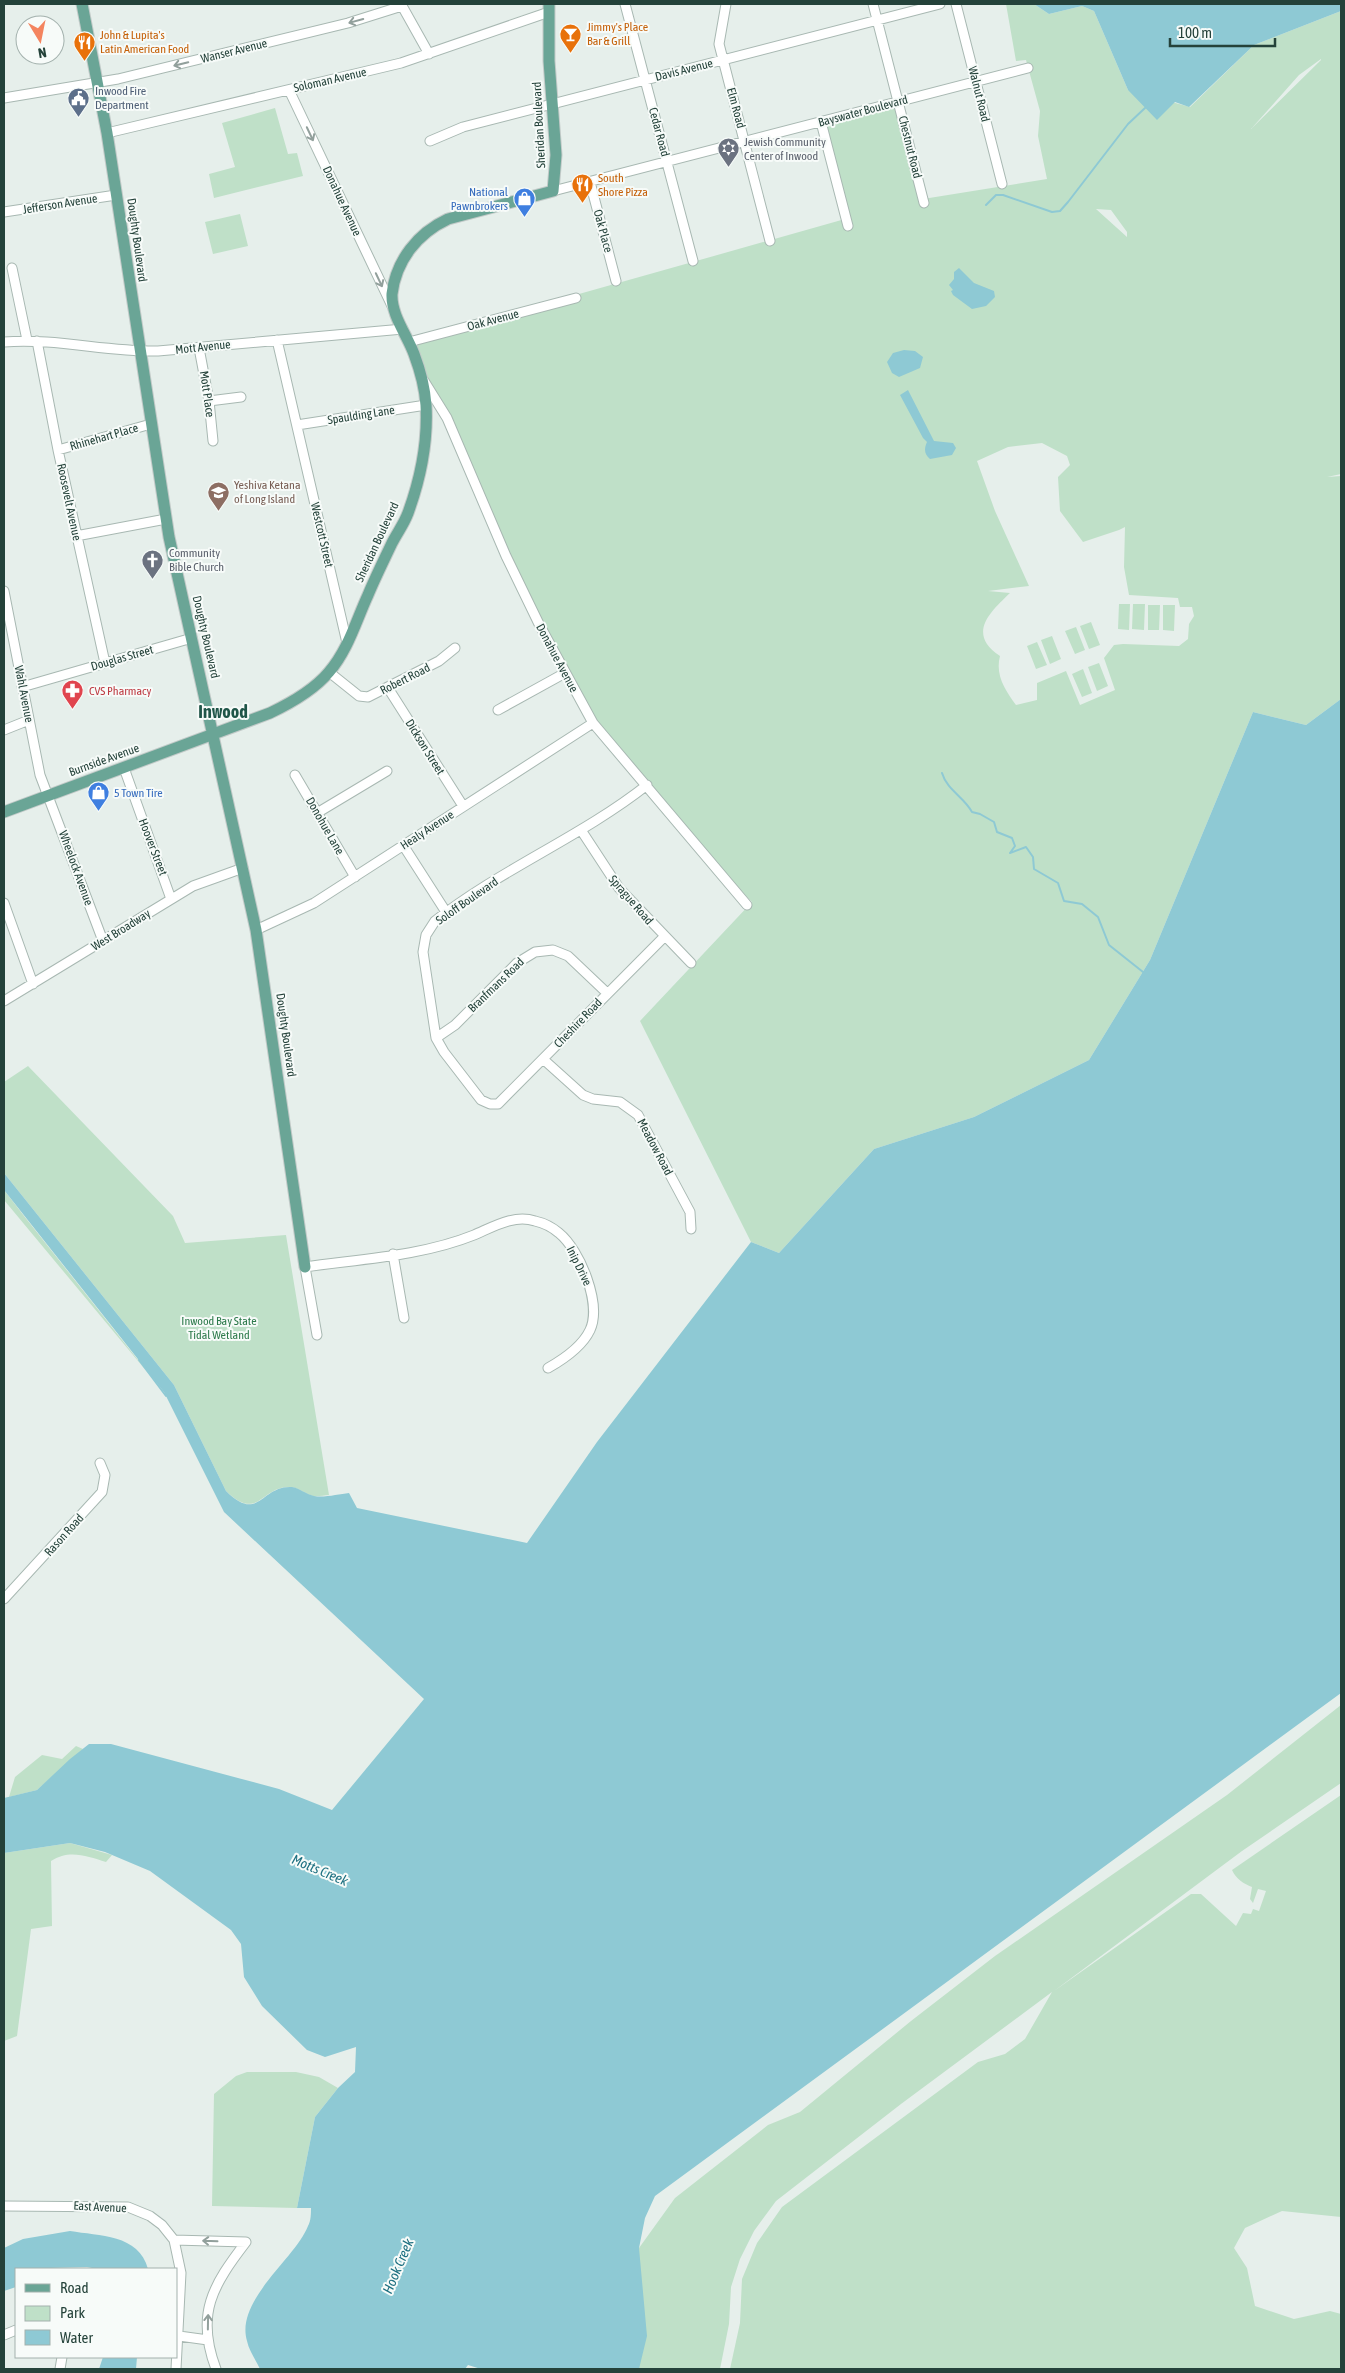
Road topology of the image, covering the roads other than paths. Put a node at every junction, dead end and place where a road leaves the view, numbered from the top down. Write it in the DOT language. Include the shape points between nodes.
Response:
graph roads {
  1 [pos="82,4"];
  2 [pos="625,4"];
  3 [pos="726,4"];
  4 [pos="873,4"];
  5 [pos="940,4"];
  6 [pos="956,4"];
  7 [pos="402,5"];
  8 [pos="549,8"];
  9 [pos="877,20"];
  10 [pos="429,54"];
  11 [pos="723,60"];
  12 [pos="1028,68"];
  13 [pos="646,80"];
  14 [pos="98,82"];
  15 [pos="976,82"];
  16 [pos="289,90"];
  17 [pos="4,98"];
  18 [pos="898,102"];
  19 [pos="552,104"];
  20 [pos="821,122"];
  21 [pos="107,133"];
  22 [pos="430,141"];
  23 [pos="744,142"];
  24 [pos="667,161"];
  25 [pos="590,182"];
  26 [pos="1002,184"];
  27 [pos="553,191"];
  28 [pos="116,195"];
  29 [pos="924,203"];
  30 [pos="4,212"];
  31 [pos="848,226"];
  32 [pos="770,241"];
  33 [pos="693,261"];
  34 [pos="12,268"];
  35 [pos="616,281"];
  36 [pos="576,298"];
  37 [pos="395,312"];
  38 [pos="403,329"];
  39 [pos="277,340"];
  40 [pos="32,341"];
  41 [pos="4,342"];
  42 [pos="409,342"];
  43 [pos="200,348"];
  44 [pos="139,351"];
  45 [pos="421,377"];
  46 [pos="241,397"];
  47 [pos="209,401"];
  48 [pos="426,405"];
  49 [pos="151,424"];
  50 [pos="297,425"];
  51 [pos="213,441"];
  52 [pos="58,450"];
  53 [pos="166,519"];
  54 [pos="76,536"];
  55 [pos="4,591"];
  56 [pos="192,638"];
  57 [pos="347,643"];
  58 [pos="455,648"];
  59 [pos="105,663"];
  60 [pos="329,672"];
  61 [pos="565,673"];
  62 [pos="22,687"];
  63 [pos="388,688"];
  64 [pos="498,710"];
  65 [pos="29,720"];
  66 [pos="593,722"];
  67 [pos="4,730"];
  68 [pos="214,734"];
  69 [pos="124,768"];
  70 [pos="387,771"];
  71 [pos="295,775"];
  72 [pos="647,785"];
  73 [pos="48,796"];
  74 [pos="463,806"];
  75 [pos="4,812"];
  76 [pos="318,813"];
  77 [pos="582,830"];
  78 [pos="403,845"];
  79 [pos="243,868"];
  80 [pos="355,877"];
  81 [pos="171,899"];
  82 [pos="4,903"];
  83 [pos="746,905"];
  84 [pos="446,912"];
  85 [pos="256,930"];
  86 [pos="664,937"];
  87 [pos="103,941"];
  88 [pos="691,963"];
  89 [pos="33,984"];
  90 [pos="608,993"];
  91 [pos="4,1001"];
  92 [pos="436,1038"];
  93 [pos="543,1059"];
  94 [pos="490,1104"];
  95 [pos="691,1229"];
  96 [pos="393,1254"];
  97 [pos="305,1267"];
  98 [pos="404,1318"];
  99 [pos="317,1335"];
  100 [pos="548,1368"];
  101 [pos="100,1463"];
  102 [pos="4,1599"];
  103 [pos="4,2206"];
  104 [pos="174,2240"];
  105 [pos="179,2336"];
  106 [pos="208,2340"];
  107 [pos="178,2347"];
  108 [pos="216,2369"];
  1 -- 14 [label="main road, Doughty Boulevard"];
  2 -- 13 [label="street, Cedar Road"];
  3 -- 11 [label="street, Elm Road" via="719,39"];
  4 -- 9 [label="street, Chestnut Road"];
  5 -- 9 [label="street, Davis Avenue"];
  6 -- 15 [label="street, Walnut Road"];
  7 -- 10 [label="street"];
  7 -- 14 [label="street, Wanser Avenue, one-way" via="348,23"];
  8 -- 10 [label="street, Soloman Avenue"];
  8 -- 19 [label="main road, Sheridan Boulevard"];
  9 -- 11 [label="street, Davis Avenue"];
  9 -- 18 [label="street, Chestnut Road"];
  10 -- 16 [label="street, Soloman Avenue"];
  11 -- 13 [label="street, Davis Avenue"];
  11 -- 23 [label="street, Elm Road"];
  12 -- 15 [label="street, Bayswater Boulevard"];
  13 -- 19 [label="street, Davis Avenue"];
  13 -- 24 [label="street, Cedar Road"];
  14 -- 17 [label="street, Wanser Avenue"];
  14 -- 21 [label="main road, Doughty Boulevard"];
  15 -- 18 [label="street, Bayswater Boulevard"];
  15 -- 26 [label="street, Walnut Road"];
  16 -- 21 [label="street, Soloman Avenue"];
  16 -- 37 [label="street, Donahue Avenue, one-way"];
  18 -- 20 [label="street, Bayswater Boulevard"];
  18 -- 29 [label="street, Chestnut Road"];
  19 -- 22 [label="street, Davis Avenue" via="463,127"];
  19 -- 27 [label="main road, Sheridan Boulevard" via="556,155"];
  20 -- 23 [label="street, Bayswater Boulevard"];
  20 -- 31 [label="street"];
  21 -- 28 [label="main road, Doughty Boulevard"];
  23 -- 24 [label="street, Bayswater Boulevard"];
  23 -- 32 [label="street, Elm Road"];
  24 -- 25 [label="street, Bayswater Boulevard"];
  24 -- 33 [label="street, Cedar Road"];
  25 -- 27 [label="street, Bayswater Boulevard"];
  25 -- 35 [label="street, Oak Place"];
  27 -- 37 [label="main road, Sheridan Boulevard" via="448,219 433,226 406,254 393,290"];
  28 -- 30 [label="street, Jefferson Avenue"];
  28 -- 44 [label="main road, Doughty Boulevard"];
  34 -- 40 [label="street, Roosevelt Avenue"];
  36 -- 42 [label="street, Oak Avenue"];
  37 -- 38 [label="main road, Sheridan Boulevard"];
  38 -- 39 [label="street, Mott Avenue"];
  38 -- 42 [label="main road, Sheridan Boulevard"];
  39 -- 43 [label="street, Mott Avenue"];
  39 -- 50 [label="street, Westcott Street"];
  40 -- 41 [label="street, Mott Avenue"];
  40 -- 44 [label="street, Mott Avenue"];
  40 -- 52 [label="street, Roosevelt Avenue"];
  42 -- 45 [label="main road, Sheridan Boulevard"];
  43 -- 44 [label="street, Mott Avenue"];
  43 -- 47 [label="street, Mott Place"];
  44 -- 49 [label="main road, Doughty Boulevard"];
  45 -- 48 [label="main road, Sheridan Boulevard"];
  45 -- 61 [label="street, Donahue Avenue" via="447,418 506,556"];
  46 -- 47 [label="street"];
  47 -- 51 [label="street, Mott Place"];
  48 -- 50 [label="street, Spaulding Lane"];
  48 -- 57 [label="main road, Sheridan Boulevard" via="426,438 408,514"];
  49 -- 52 [label="street, Rhinehart Place"];
  49 -- 53 [label="main road, Doughty Boulevard"];
  50 -- 57 [label="street, Westcott Street"];
  52 -- 54 [label="street, Roosevelt Avenue"];
  53 -- 54 [label="street"];
  53 -- 56 [label="main road, Doughty Boulevard"];
  54 -- 59 [label="street, Roosevelt Avenue"];
  55 -- 62 [label="street, Wahl Avenue"];
  56 -- 59 [label="street, Douglas Street"];
  56 -- 68 [label="main road, Doughty Boulevard"];
  57 -- 60 [label="main road, Sheridan Boulevard"];
  58 -- 63 [label="street, Robert Road" via="439,661"];
  59 -- 62 [label="street, Douglas Street"];
  60 -- 63 [label="street, Robert Road" via="362,697"];
  60 -- 68 [label="main road, Sheridan Boulevard" via="284,706"];
  61 -- 64 [label="street"];
  61 -- 66 [label="street, Donahue Avenue"];
  62 -- 65 [label="street, Wahl Avenue"];
  63 -- 74 [label="street, Dickson Street"];
  65 -- 67 [label="street"];
  65 -- 73 [label="street, Wahl Avenue" via="40,776"];
  66 -- 72 [label="street, Donahue Avenue"];
  66 -- 74 [label="street, Healy Avenue"];
  68 -- 69 [label="main road, Burnside Avenue"];
  68 -- 79 [label="main road, Doughty Boulevard"];
  69 -- 73 [label="main road, Burnside Avenue"];
  69 -- 81 [label="street, Hoover Street"];
  70 -- 76 [label="street"];
  71 -- 76 [label="street, Donohue Lane"];
  72 -- 77 [label="street, Soloff Boulevard" via="616,810"];
  72 -- 83 [label="street, Donahue Avenue"];
  73 -- 75 [label="main road, Burnside Avenue"];
  73 -- 87 [label="street, Wheelock Avenue"];
  74 -- 78 [label="street, Healy Avenue"];
  76 -- 80 [label="street, Donohue Lane"];
  77 -- 84 [label="street, Soloff Boulevard" via="541,851"];
  77 -- 86 [label="street, Sprague Road" via="619,888"];
  78 -- 80 [label="street, Healy Avenue"];
  78 -- 84 [label="street"];
  79 -- 81 [label="street, West Broadway" via="199,883"];
  79 -- 85 [label="main road, Doughty Boulevard"];
  80 -- 85 [label="street, Healy Avenue" via="314,903"];
  81 -- 87 [label="street, West Broadway"];
  82 -- 89 [label="street"];
  84 -- 92 [label="street, Soloff Boulevard" via="431,926 424,946"];
  85 -- 97 [label="main road, Doughty Boulevard"];
  86 -- 88 [label="street, Sprague Road"];
  86 -- 90 [label="street, Cheshire Road"];
  87 -- 89 [label="street, West Broadway"];
  89 -- 91 [label="street, West Broadway"];
  90 -- 92 [label="street, Branfmans Road" via="568,956 553,950 535,952 517,963 456,1025"];
  90 -- 93 [label="street, Cheshire Road"];
  92 -- 94 [label="street, Soloff Boulevard" via="481,1100"];
  93 -- 94 [label="street, Cheshire Road" via="498,1104"];
  93 -- 95 [label="street, Meadow Road" via="583,1095 620,1102 638,1114 690,1212"];
  96 -- 97 [label="street, Inip Drive"];
  96 -- 98 [label="street"];
  96 -- 100 [label="street, Inip Drive" via="449,1244 502,1222 534,1220 550,1226 569,1244 587,1279 594,1315 590,1330 580,1344"];
  97 -- 99 [label="street, Doughty Boulevard"];
  101 -- 102 [label="street, Rason Road" via="105,1475 102,1492"];
  103 -- 104 [label="street, East Avenue" via="128,2207 150,2216"];
  104 -- 105 [label="street" via="181,2273"];
  106 -- 104 [label="street, one-way" via="208,2311 216,2285 246,2242"];
  105 -- 106 [label="street"];
  105 -- 107 [label="street"];
  106 -- 108 [label="street"];
}
